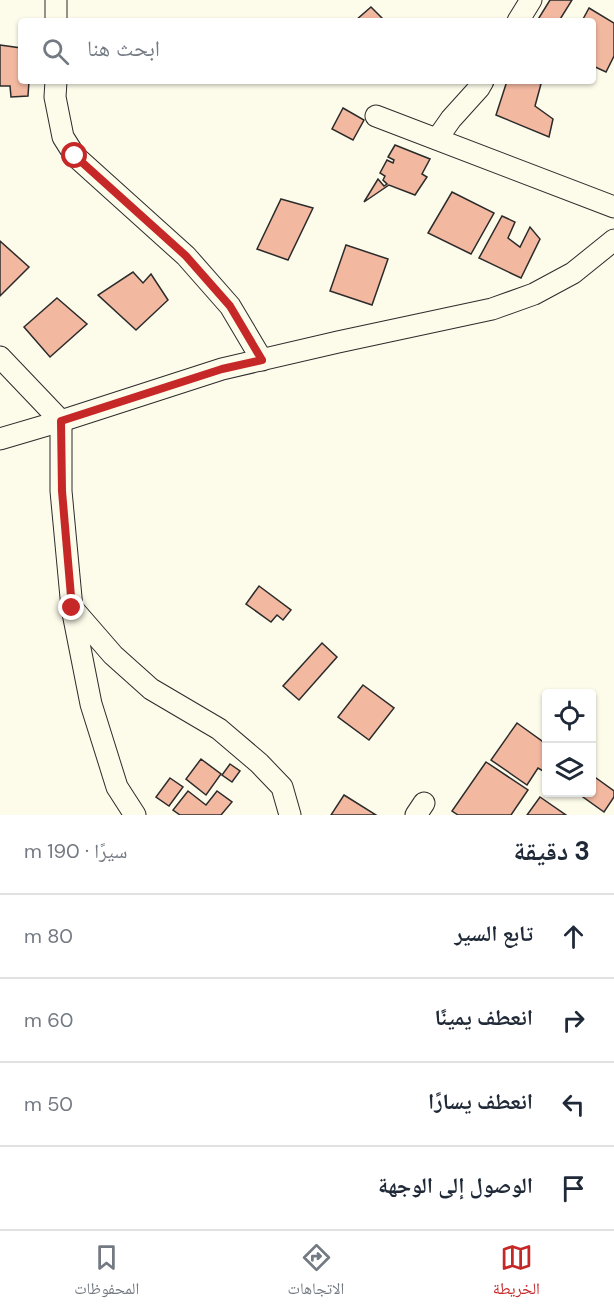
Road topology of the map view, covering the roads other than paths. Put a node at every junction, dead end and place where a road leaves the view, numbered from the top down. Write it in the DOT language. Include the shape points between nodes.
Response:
graph roads {
  1 [pos="56,0"];
  2 [pos="531,0"];
  3 [pos="56,18"];
  4 [pos="520,18"];
  5 [pos="56,84"];
  6 [pos="481,84"];
  7 [pos="376,116"];
  8 [pos="437,139"];
  9 [pos="614,207"];
  10 [pos="614,240"];
  11 [pos="0,357"];
  12 [pos="262,360"];
  13 [pos="61,421"];
  14 [pos="0,439"];
  15 [pos="72,608"];
  16 [pos="135,815"];
  17 [pos="290,815"];
  1 -- 3 [label="street"];
  2 -- 4 [label="street"];
  5 -- 12 [label="street" via="63,137 75,156 186,256 230,306"];
  6 -- 8 [label="street"];
  7 -- 8 [label="street"];
  8 -- 9 [label="street"];
  10 -- 12 [label="street" via="573,273 534,294 492,309"];
  11 -- 13 [label="street"];
  12 -- 13 [label="street" via="222,369"];
  13 -- 14 [label="street"];
  13 -- 15 [label="street" via="62,491"];
  15 -- 16 [label="street" via="91,704 117,787"];
  15 -- 17 [label="street" via="113,656 151,689 219,729 259,763 282,787"];
}
